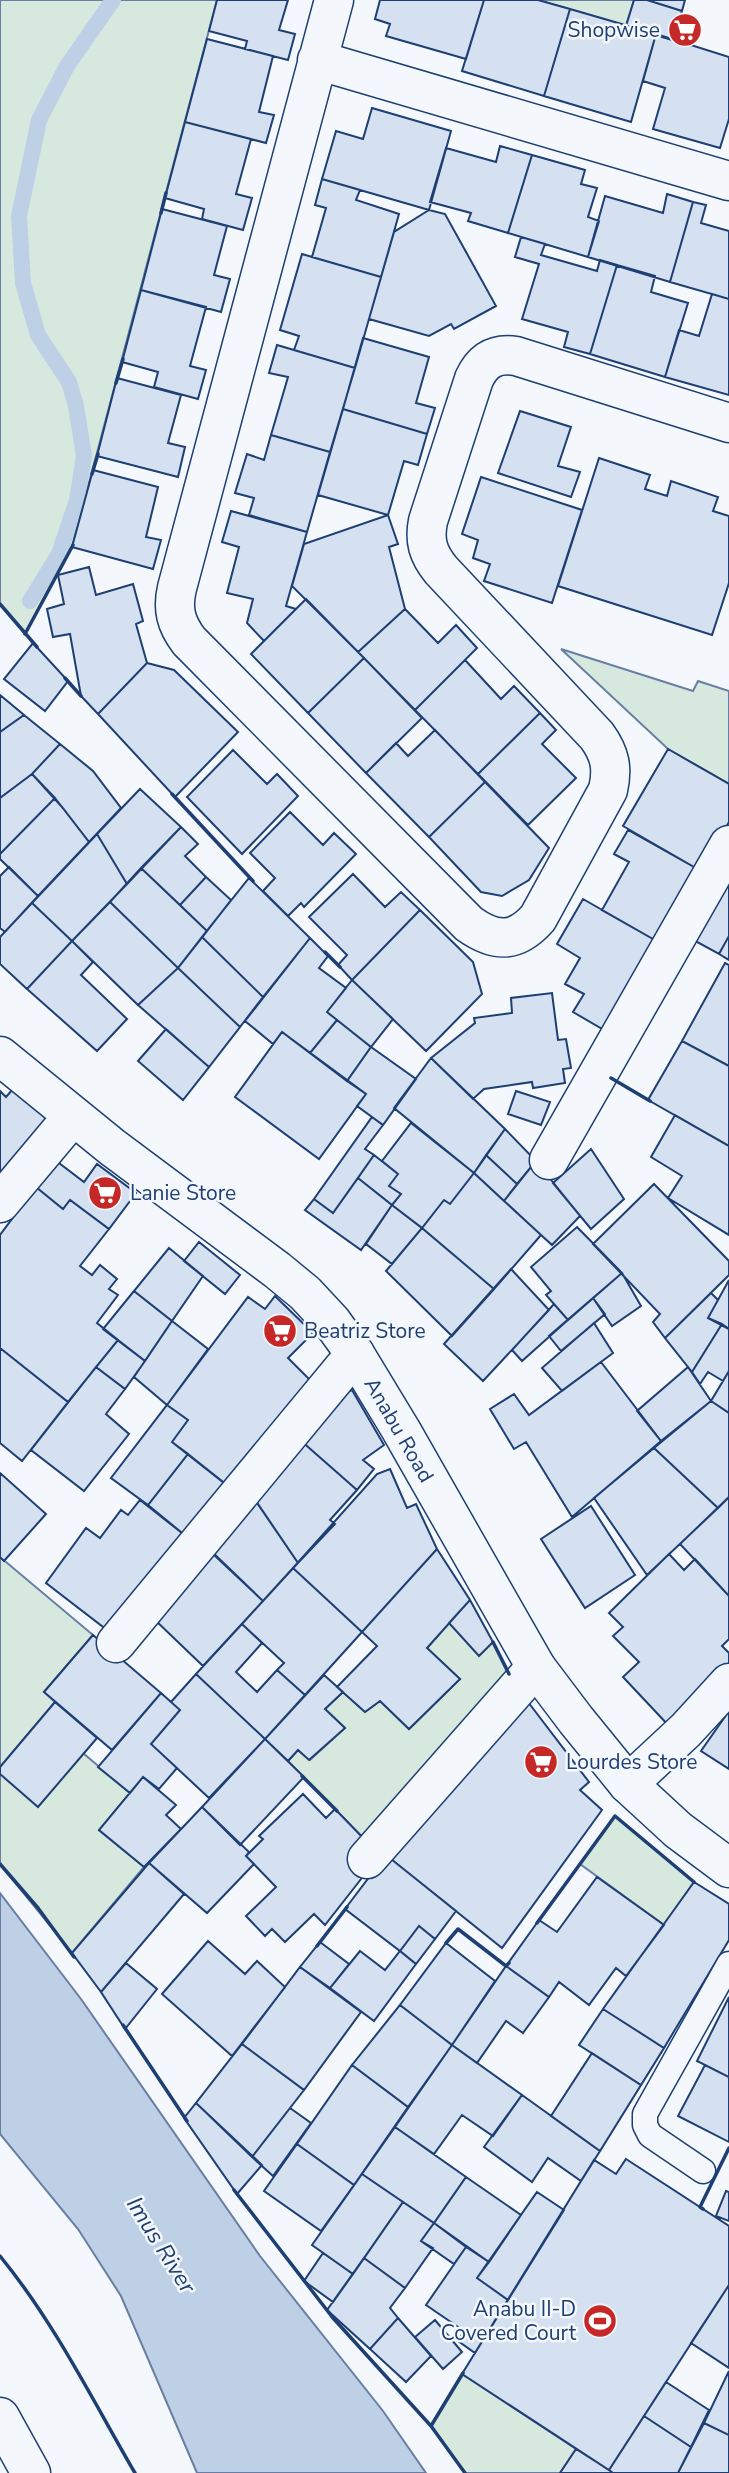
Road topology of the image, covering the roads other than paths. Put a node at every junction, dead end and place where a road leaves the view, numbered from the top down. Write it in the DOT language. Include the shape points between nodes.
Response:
graph roads {
  1 [pos="334,0"];
  2 [pos="317,60"];
  3 [pos="729,181"];
  4 [pos="729,423"];
  5 [pos="729,845"];
  6 [pos="0,1056"];
  7 [pos="72,1116"];
  8 [pos="548,1160"];
  9 [pos="0,1203"];
  10 [pos="355,1354"];
  11 [pos="116,1643"];
  12 [pos="536,1667"];
  13 [pos="729,1683"];
  14 [pos="628,1784"];
  15 [pos="368,1858"];
  16 [pos="729,1868"];
  17 [pos="729,1965"];
  18 [pos="703,2171"];
  19 [pos="0,2417"];
  20 [pos="31,2473"];
  1 -- 2 [label="street"];
  2 -- 3 [label="street"];
  2 -- 4 [label="street" via="177,588 176,616 189,641 480,932 504,938 517,935 538,918 608,790 611,761 597,736 441,570 428,548 428,521 474,379 489,359 502,354 516,356"];
  5 -- 8 [label="street"];
  6 -- 7 [label="street, Anabu Road"];
  7 -- 9 [label="street"];
  7 -- 10 [label="street, Anabu Road" via="305,1293"];
  10 -- 11 [label="street"];
  10 -- 12 [label="street, Anabu Road"];
  12 -- 14 [label="street, Anabu Road"];
  12 -- 15 [label="street"];
  13 -- 14 [label="street"];
  14 -- 16 [label="street, Anabu Road"];
  17 -- 18 [label="lane" via="645,2114 650,2135"];
  19 -- 20 [label="street"];
}
